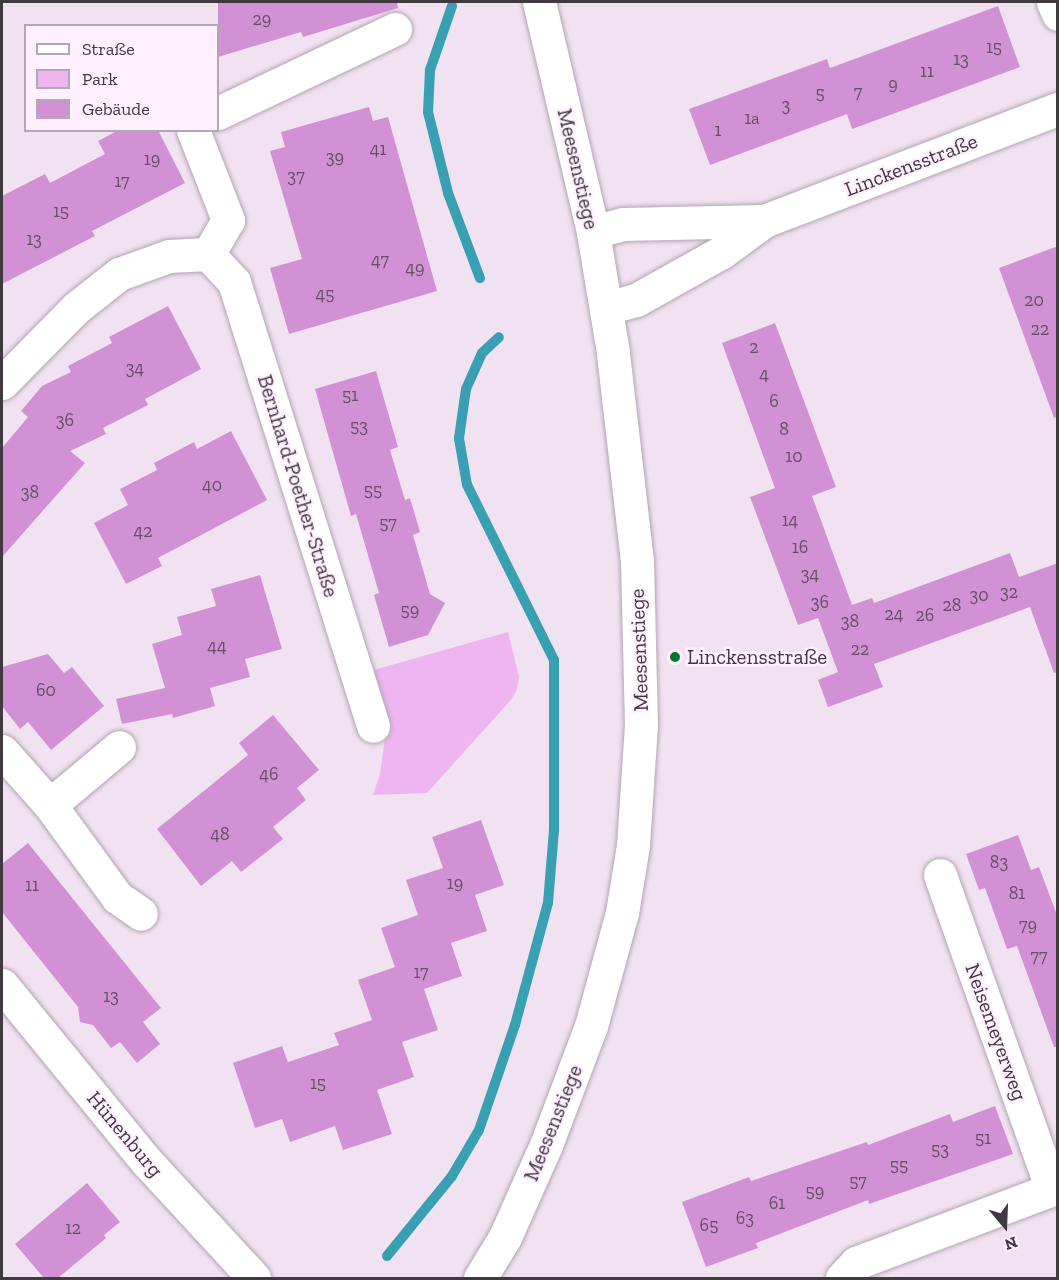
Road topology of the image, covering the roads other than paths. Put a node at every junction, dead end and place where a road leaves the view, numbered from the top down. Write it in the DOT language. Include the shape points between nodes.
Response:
graph roads {
  1 [pos="539,2"];
  2 [pos="1053,2"];
  3 [pos="1058,14"];
  4 [pos="395,29"];
  5 [pos="1058,109"];
  6 [pos="219,113"];
  7 [pos="194,132"];
  8 [pos="764,221"];
  9 [pos="592,232"];
  10 [pos="208,254"];
  11 [pos="606,308"];
  12 [pos="2,383"];
  13 [pos="373,726"];
  14 [pos="119,747"];
  15 [pos="2,751"];
  16 [pos="50,805"];
  17 [pos="940,875"];
  18 [pos="141,914"];
  19 [pos="2,985"];
  20 [pos="1055,1188"];
  21 [pos="254,1278"];
  22 [pos="480,1278"];
  23 [pos="842,1278"];
  1 -- 9 [label="street, Meesenstiege"];
  2 -- 3 [label="street"];
  4 -- 6 [label="street"];
  5 -- 8 [label="street, Linckensstraße"];
  7 -- 10 [label="street" via="228,220"];
  8 -- 9 [label="street, Linckensstraße" via="622,225"];
  8 -- 11 [label="street, Linckensstraße" via="722,252 636,300"];
  9 -- 11 [label="street, Meesenstiege"];
  10 -- 12 [label="street" via="169,256 119,274 76,308"];
  10 -- 13 [label="street, Bernhard-Poether-Straße" via="234,282"];
  11 -- 22 [label="street, Meesenstiege" via="637,561 641,725 633,845 622,913 591,1026 546,1145 505,1237"];
  14 -- 16 [label="street"];
  15 -- 16 [label="street"];
  16 -- 18 [label="street" via="117,897"];
  17 -- 20 [label="street, Neisemeyerweg"];
  19 -- 21 [label="street, Hünenburg" via="147,1162"];
  20 -- 23 [label="street, Neisemeyerweg" via="856,1263"];
}
